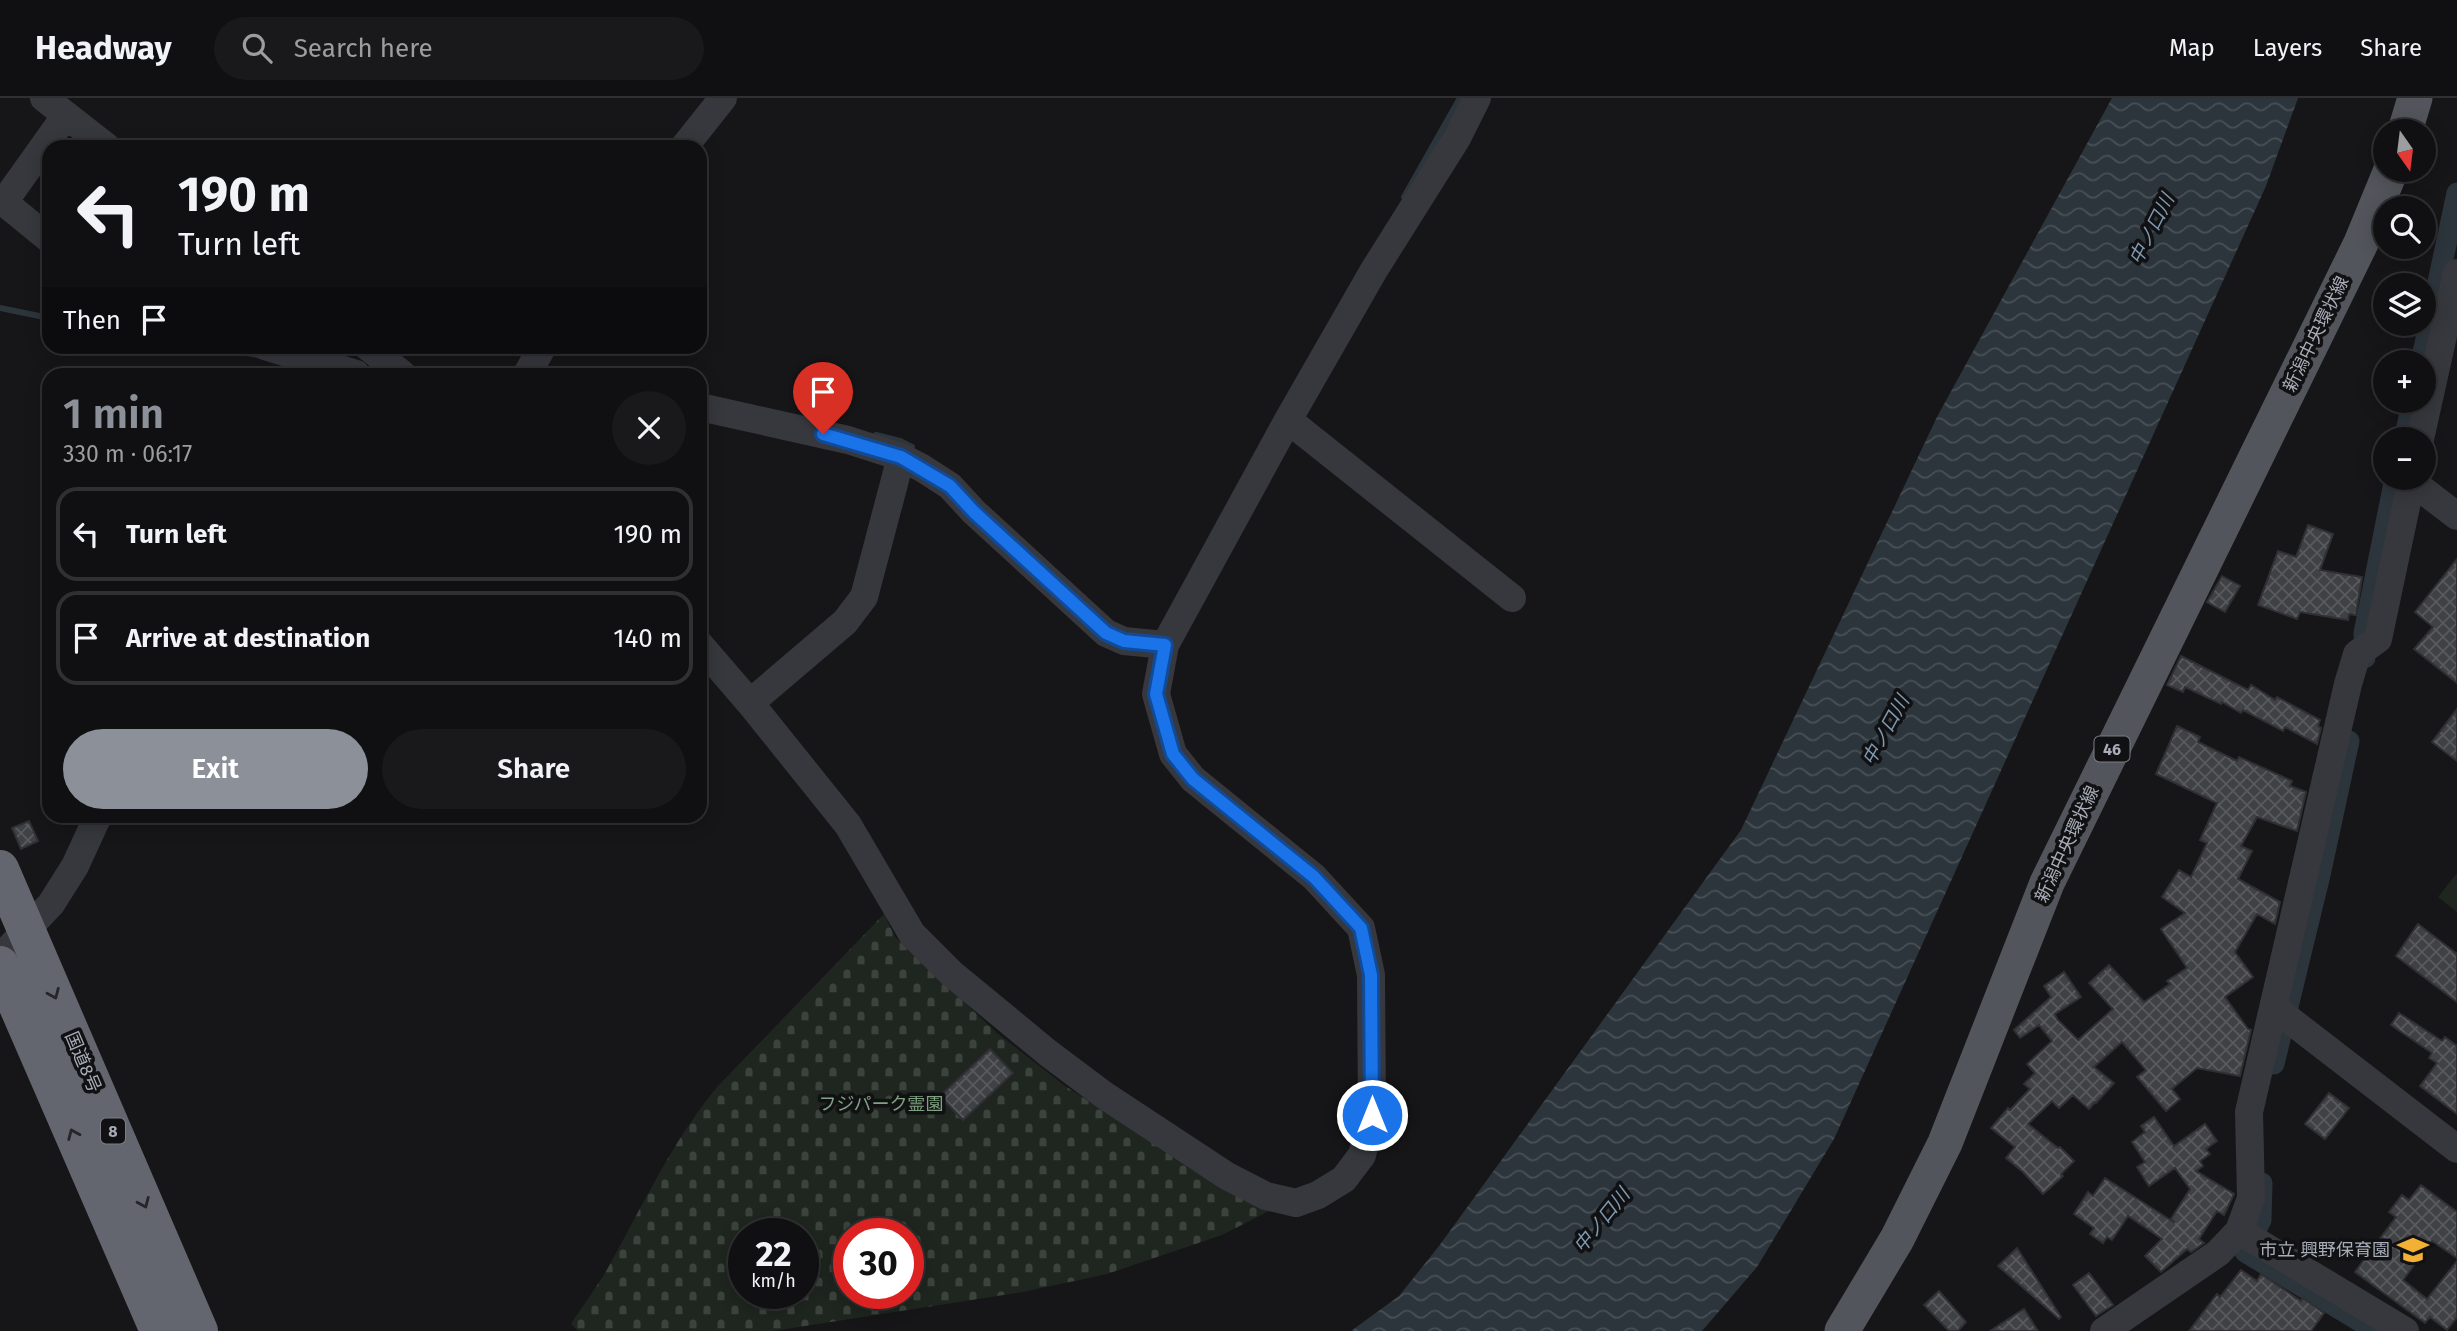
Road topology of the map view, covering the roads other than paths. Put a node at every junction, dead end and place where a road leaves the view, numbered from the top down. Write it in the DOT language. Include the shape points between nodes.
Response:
graph roads {
  1 [pos="723,98"];
  2 [pos="1476,98"];
  3 [pos="2415,98"];
  4 [pos="55,106"];
  5 [pos="2409,119"];
  6 [pos="98,140"];
  7 [pos="690,140"];
  8 [pos="2386,182"];
  9 [pos="2,201"];
  10 [pos="42,233"];
  11 [pos="2457,278"];
  12 [pos="291,354"];
  13 [pos="377,354"];
  14 [pos="336,368"];
  15 [pos="394,368"];
  16 [pos="707,409"];
  17 [pos="1289,420"];
  18 [pos="2423,427"];
  19 [pos="901,457"];
  20 [pos="2409,490"];
  21 [pos="2425,490"];
  22 [pos="2457,516"];
  23 [pos="1512,598"];
  24 [pos="1165,645"];
  25 [pos="707,653"];
  26 [pos="750,703"];
  27 [pos="95,823"];
  28 [pos="0,869"];
  29 [pos="27,931"];
  30 [pos="0,958"];
  31 [pos="0,965"];
  32 [pos="2273,1007"];
  33 [pos="2457,1149"];
  34 [pos="2239,1231"];
  35 [pos="159,1331"];
  36 [pos="199,1331"];
  37 [pos="1842,1331"];
  38 [pos="2104,1331"];
  39 [pos="2405,1331"];
  1 -- 7 [label="street"];
  2 -- 17 [label="street" via="1457,138 1374,270"];
  3 -- 5 [label="main road"];
  4 -- 6 [label="street"];
  4 -- 9 [label="street"];
  8 -- 37 [label="main road, 新潟中央環状線 / 46" via="2361,243 2047,883 1945,1143 1898,1240"];
  9 -- 10 [label="street"];
  11 -- 18 [label="street"];
  12 -- 14 [label="street"];
  13 -- 15 [label="street"];
  16 -- 19 [label="street" via="848,440"];
  17 -- 23 [label="street"];
  17 -- 24 [label="street"];
  19 -- 24 [label="street" via="950,486 1106,633 1124,641"];
  19 -- 26 [label="street" via="864,597 845,622"];
  20 -- 32 [label="street" via="2381,632 2357,654 2348,684"];
  21 -- 22 [label="street"];
  24 -- 26 [label="street" via="1156,694 1173,754 1193,779 1314,877 1361,928 1371,975 1372,1115 1362,1155 1344,1178 1296,1203 1266,1196 1227,1177 1168,1138 1048,1053 951,973 912,934 848,825"];
  25 -- 26 [label="street"];
  27 -- 29 [label="street" via="75,866"];
  28 -- 29 [label="highway, 国道8号 / 8"];
  29 -- 30 [label="street"];
  29 -- 36 [label="highway, 国道8号 / 8, one-way"];
  35 -- 31 [label="highway, 国道8号 / 8, one-way"];
  32 -- 33 [label="street"];
  32 -- 34 [label="street" via="2249,1112 2252,1198"];
  34 -- 38 [label="street" via="2218,1253"];
  34 -- 39 [label="street"];
}
